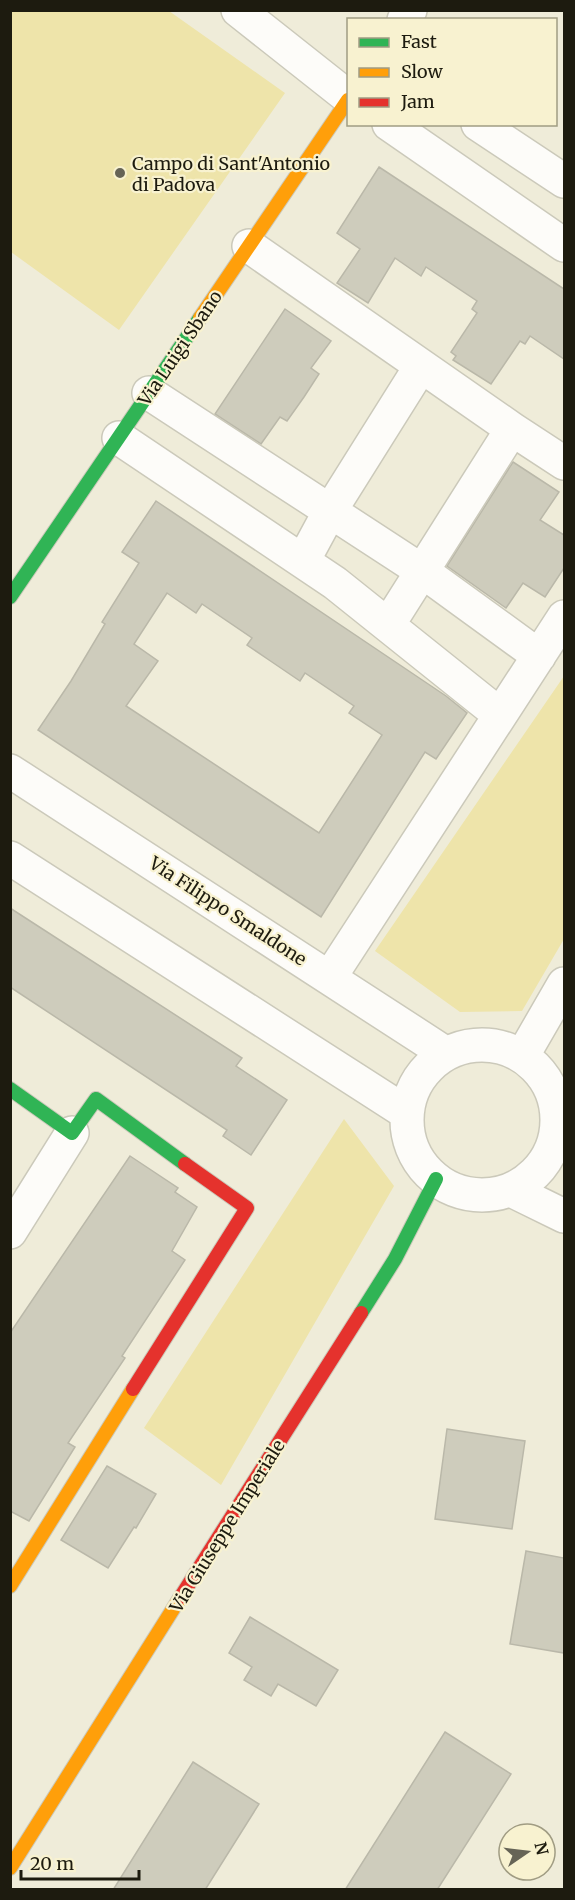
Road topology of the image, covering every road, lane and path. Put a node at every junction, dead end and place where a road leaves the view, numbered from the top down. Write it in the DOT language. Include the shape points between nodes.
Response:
graph roads {
  1 [pos="238,10"];
  2 [pos="347,97"];
  3 [pos="347,99"];
  4 [pos="392,126"];
  5 [pos="481,126"];
  6 [pos="564,181"];
  7 [pos="564,245"];
  8 [pos="249,246"];
  9 [pos="421,366"];
  10 [pos="149,393"];
  11 [pos="512,429"];
  12 [pos="119,438"];
  13 [pos="564,463"];
  14 [pos="330,511"];
  15 [pos="303,561"];
  16 [pos="422,571"];
  17 [pos="10,597"];
  18 [pos="564,617"];
  19 [pos="388,625"];
  20 [pos="539,656"];
  21 [pos="500,715"];
  22 [pos="10,771"];
  23 [pos="10,858"];
  24 [pos="330,977"];
  25 [pos="564,984"];
  26 [pos="445,1053"];
  27 [pos="523,1055"];
  28 [pos="10,1089"];
  29 [pos="560,1106"];
  30 [pos="407,1113"];
  31 [pos="72,1133"];
  32 [pos="436,1179"];
  33 [pos="511,1190"];
  34 [pos="564,1216"];
  35 [pos="10,1232"];
  36 [pos="10,1586"];
  37 [pos="10,1868"];
  1 -- 2 [label="street"];
  3 -- 8 [label="street, Via Luigi Sbano"];
  4 -- 7 [label="street"];
  5 -- 6 [label="street"];
  8 -- 9 [label="street"];
  8 -- 10 [label="street, Via Luigi Sbano"];
  9 -- 11 [label="street"];
  9 -- 14 [label="street"];
  10 -- 12 [label="street, Via Luigi Sbano"];
  10 -- 14 [label="street"];
  11 -- 13 [label="street"];
  11 -- 16 [label="street"];
  12 -- 15 [label="street"];
  12 -- 17 [label="street, Via Luigi Sbano"];
  14 -- 15 [label="street"];
  14 -- 16 [label="street"];
  15 -- 19 [label="street"];
  16 -- 19 [label="street"];
  16 -- 20 [label="street"];
  18 -- 20 [label="street"];
  19 -- 21 [label="street"];
  20 -- 21 [label="street"];
  21 -- 24 [label="street"];
  22 -- 24 [label="street, Via Filippo Smaldone"];
  23 -- 30 [label="street"];
  24 -- 26 [label="street, Via Filippo Smaldone"];
  25 -- 27 [label="street"];
  26 -- 27 [label="street" via="467,1045 503,1046"];
  26 -- 30 [label="street" via="424,1071 413,1089"];
  27 -- 29 [label="street" via="544,1074"];
  28 -- 31 [label="street"];
  29 -- 33 [label="street" via="549,1156 528,1180"];
  30 -- 32 [label="street" via="408,1136 419,1161"];
  31 -- 35 [label="street"];
  31 -- 36 [label="street" via="96,1099 247,1208"];
  32 -- 33 [label="street" via="464,1193 484,1196"];
  32 -- 37 [label="street, Via Giuseppe Imperiale" via="395,1259"];
  33 -- 34 [label="street"];
}
